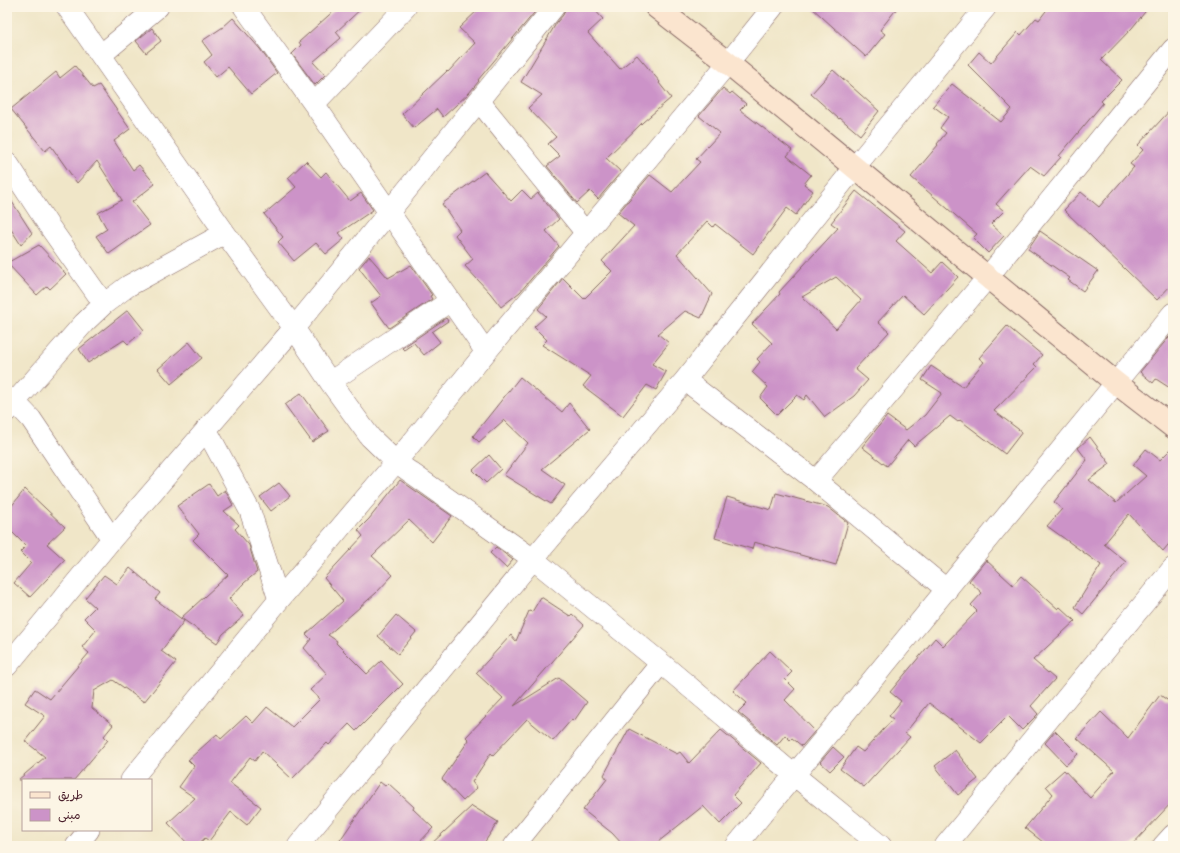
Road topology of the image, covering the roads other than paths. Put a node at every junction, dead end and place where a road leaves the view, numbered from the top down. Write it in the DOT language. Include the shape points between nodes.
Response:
graph roads {
  1 [pos="67,7"];
  2 [pos="158,7"];
  3 [pos="244,7"];
  4 [pos="406,7"];
  5 [pos="554,7"];
  6 [pos="656,7"];
  7 [pos="773,7"];
  8 [pos="986,7"];
  9 [pos="1173,49"];
  10 [pos="101,55"];
  11 [pos="728,63"];
  12 [pos="479,101"];
  13 [pos="314,104"];
  14 [pos="7,162"];
  15 [pos="855,167"];
  16 [pos="389,212"];
  17 [pos="225,233"];
  18 [pos="586,233"];
  19 [pos="987,278"];
  20 [pos="450,300"];
  21 [pos="104,304"];
  22 [pos="1173,313"];
  23 [pos="294,328"];
  24 [pos="486,352"];
  25 [pos="685,380"];
  26 [pos="330,382"];
  27 [pos="1116,383"];
  28 [pos="10,403"];
  29 [pos="1173,427"];
  30 [pos="206,429"];
  31 [pos="396,462"];
  32 [pos="816,481"];
  33 [pos="112,539"];
  34 [pos="533,559"];
  35 [pos="1173,568"];
  36 [pos="947,590"];
  37 [pos="279,600"];
  38 [pos="661,663"];
  39 [pos="7,666"];
  40 [pos="794,775"];
  41 [pos="131,779"];
  42 [pos="1173,835"];
  43 [pos="298,846"];
  44 [pos="514,846"];
  45 [pos="736,846"];
  46 [pos="881,846"];
  47 [pos="945,846"];
  48 [pos="1163,846"];
  1 -- 10 [label="street"];
  2 -- 10 [label="street"];
  3 -- 13 [label="street"];
  4 -- 13 [label="street"];
  5 -- 12 [label="street"];
  6 -- 11 [label="street"];
  7 -- 11 [label="street"];
  8 -- 15 [label="street"];
  9 -- 19 [label="street"];
  10 -- 17 [label="street"];
  11 -- 15 [label="street"];
  11 -- 18 [label="street"];
  12 -- 16 [label="street"];
  12 -- 18 [label="street"];
  13 -- 16 [label="street"];
  14 -- 21 [label="street"];
  15 -- 19 [label="street"];
  15 -- 25 [label="street"];
  16 -- 20 [label="street"];
  16 -- 23 [label="street"];
  17 -- 21 [label="street" via="128,286"];
  17 -- 23 [label="street"];
  18 -- 24 [label="street"];
  19 -- 27 [label="street"];
  19 -- 32 [label="street"];
  20 -- 24 [label="street"];
  20 -- 26 [label="street"];
  21 -- 28 [label="street" via="84,322"];
  22 -- 27 [label="street"];
  23 -- 26 [label="street"];
  23 -- 30 [label="street"];
  24 -- 31 [label="street"];
  25 -- 32 [label="street"];
  25 -- 34 [label="street"];
  26 -- 31 [label="street" via="370,437"];
  27 -- 29 [label="street"];
  27 -- 36 [label="street"];
  28 -- 33 [label="street" via="31,419"];
  30 -- 33 [label="street"];
  30 -- 37 [label="street" via="250,512"];
  31 -- 34 [label="street"];
  31 -- 37 [label="street"];
  32 -- 36 [label="street"];
  33 -- 39 [label="street"];
  34 -- 38 [label="street"];
  34 -- 43 [label="street"];
  35 -- 47 [label="street"];
  36 -- 40 [label="street"];
  37 -- 41 [label="street"];
  38 -- 40 [label="street"];
  38 -- 44 [label="street"];
  40 -- 45 [label="street"];
  40 -- 46 [label="street"];
  42 -- 48 [label="street"];
}
